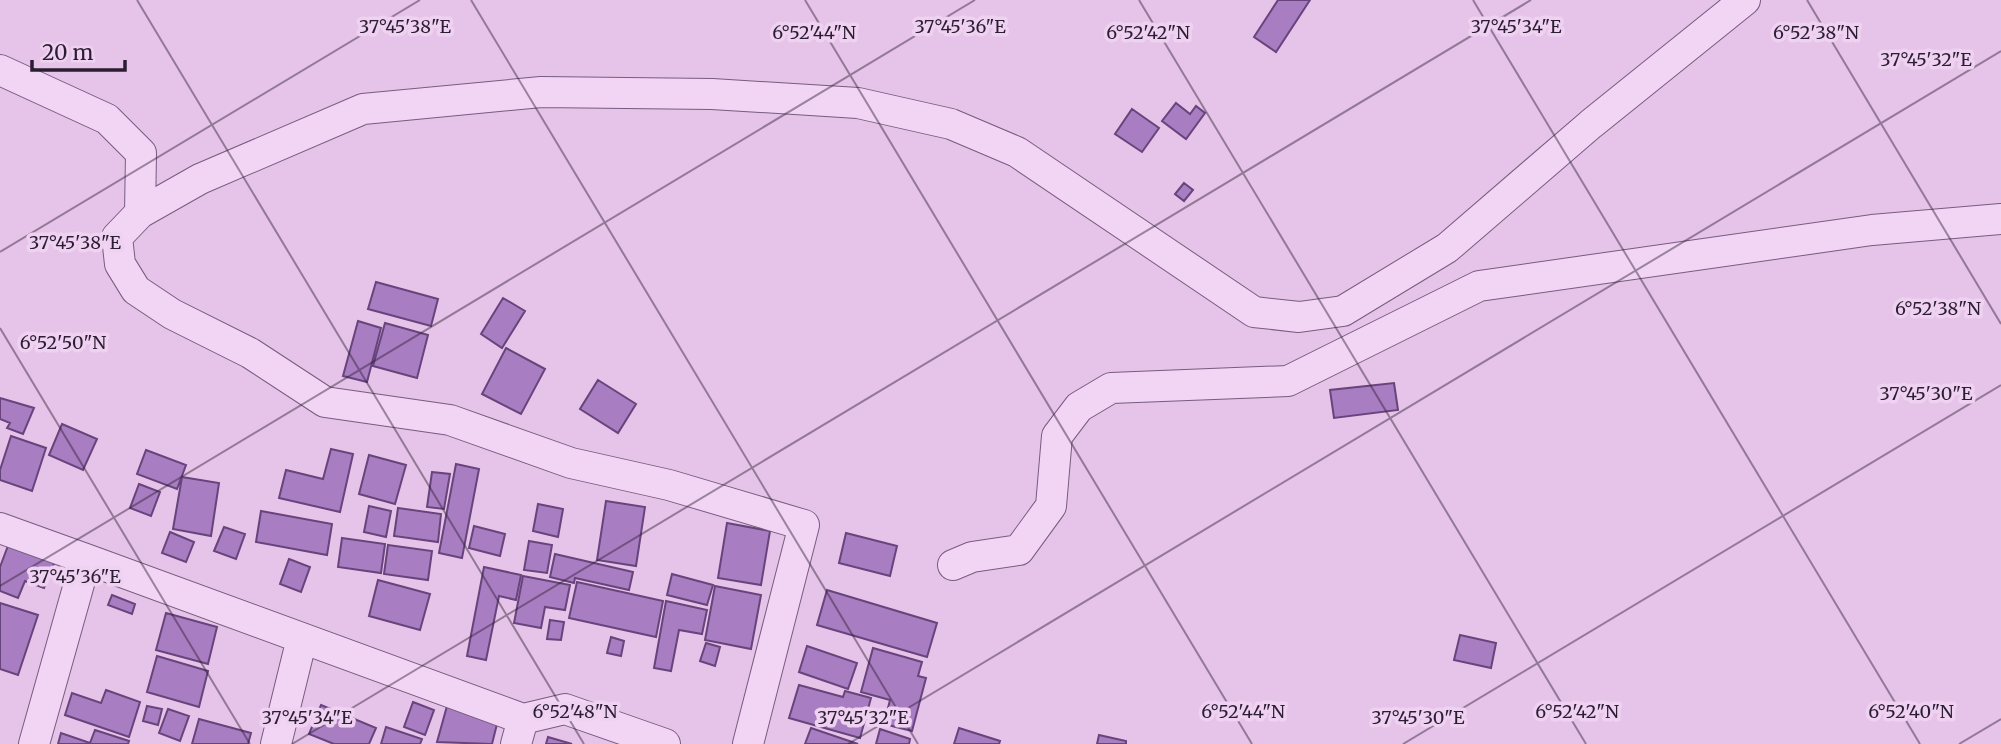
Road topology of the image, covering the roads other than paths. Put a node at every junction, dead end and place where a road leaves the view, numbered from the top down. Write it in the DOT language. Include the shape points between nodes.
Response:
graph roads {
  1 [pos="1745,0"];
  2 [pos="0,70"];
  3 [pos="140,213"];
  4 [pos="2001,219"];
  5 [pos="0,528"];
  6 [pos="86,559"];
  7 [pos="953,565"];
  8 [pos="302,638"];
  9 [pos="519,731"];
  10 [pos="34,744"];
  11 [pos="276,744"];
  12 [pos="665,744"];
  13 [pos="748,744"];
  1 -- 3 [label="street" via="1447,248 1343,311 1299,317 1254,312 1017,152 951,124 858,103 712,94 541,92 363,109 200,179"];
  2 -- 3 [label="street" via="107,119 141,153"];
  3 -- 13 [label="street" via="117,237 120,264 136,290 172,314 250,353 325,402 450,420 571,463 669,485 804,525"];
  4 -- 7 [label="street" via="1872,230 1479,286 1288,381 1111,388 1079,407 1057,436 1051,506 1019,550 972,557"];
  5 -- 6 [label="street"];
  6 -- 8 [label="street"];
  6 -- 10 [label="street"];
  8 -- 9 [label="street"];
  8 -- 11 [label="street"];
  9 -- 12 [label="street" via="565,709"];
}
